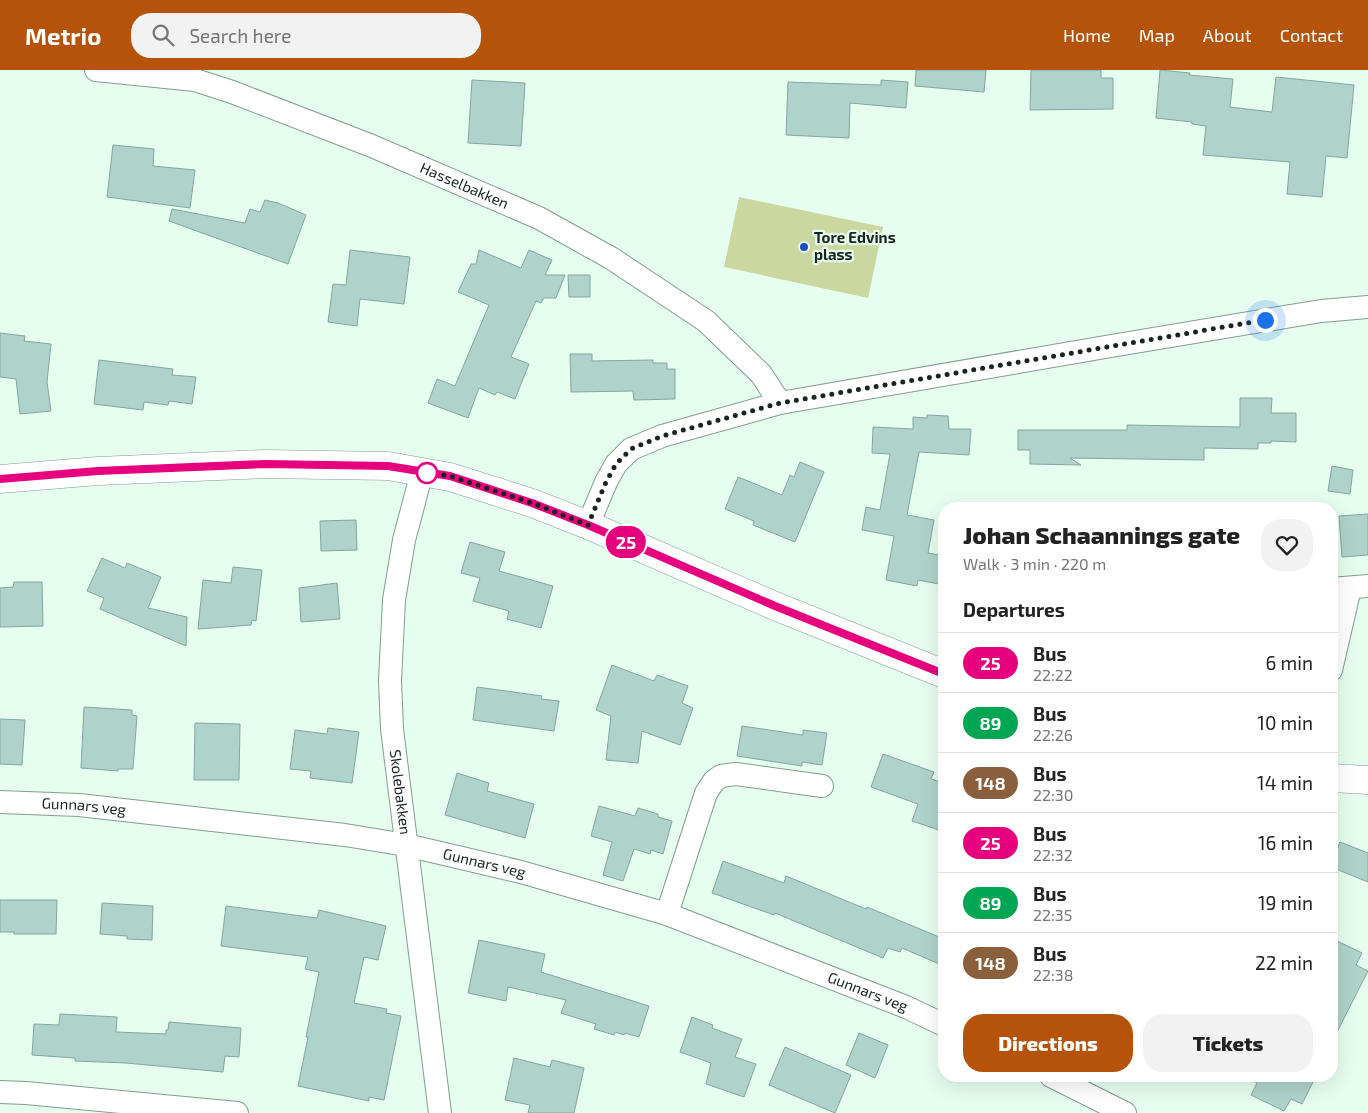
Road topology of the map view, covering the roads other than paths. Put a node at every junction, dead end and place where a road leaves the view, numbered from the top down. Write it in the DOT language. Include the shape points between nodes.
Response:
graph roads {
  1 [pos="96,70"];
  2 [pos="1368,307"];
  3 [pos="780,403"];
  4 [pos="422,472"];
  5 [pos="0,479"];
  6 [pos="588,525"];
  7 [pos="1350,588"];
  8 [pos="1338,640"];
  9 [pos="938,672"];
  10 [pos="1338,778"];
  11 [pos="1368,780"];
  12 [pos="822,786"];
  13 [pos="0,802"];
  14 [pos="406,845"];
  15 [pos="667,914"];
  16 [pos="938,1022"];
  17 [pos="1062,1082"];
  18 [pos="0,1092"];
  19 [pos="237,1113"];
  20 [pos="440,1113"];
  21 [pos="1125,1113"];
  1 -- 3 [label="street, Hasselbakken" via="195,80 232,92 372,146 539,218 611,258 706,321 761,374"];
  2 -- 3 [label="street" via="1321,311"];
  3 -- 6 [label="street" via="662,436 631,449 616,464"];
  4 -- 5 [label="street" via="388,466 265,464"];
  4 -- 6 [label="street" via="450,476"];
  4 -- 14 [label="street, Skolebakken" via="404,540 394,600 390,682 392,729"];
  6 -- 9 [label="street"];
  7 -- 8 [label="street"];
  10 -- 11 [label="street"];
  12 -- 15 [label="street" via="736,774 721,776 714,781 706,793"];
  13 -- 14 [label="street, Gunnars veg" via="79,805 345,835"];
  14 -- 15 [label="street, Gunnars veg" via="521,872"];
  14 -- 20 [label="street, Skolebakken"];
  15 -- 16 [label="street, Gunnars veg"];
  17 -- 21 [label="street"];
  18 -- 19 [label="street"];
}
